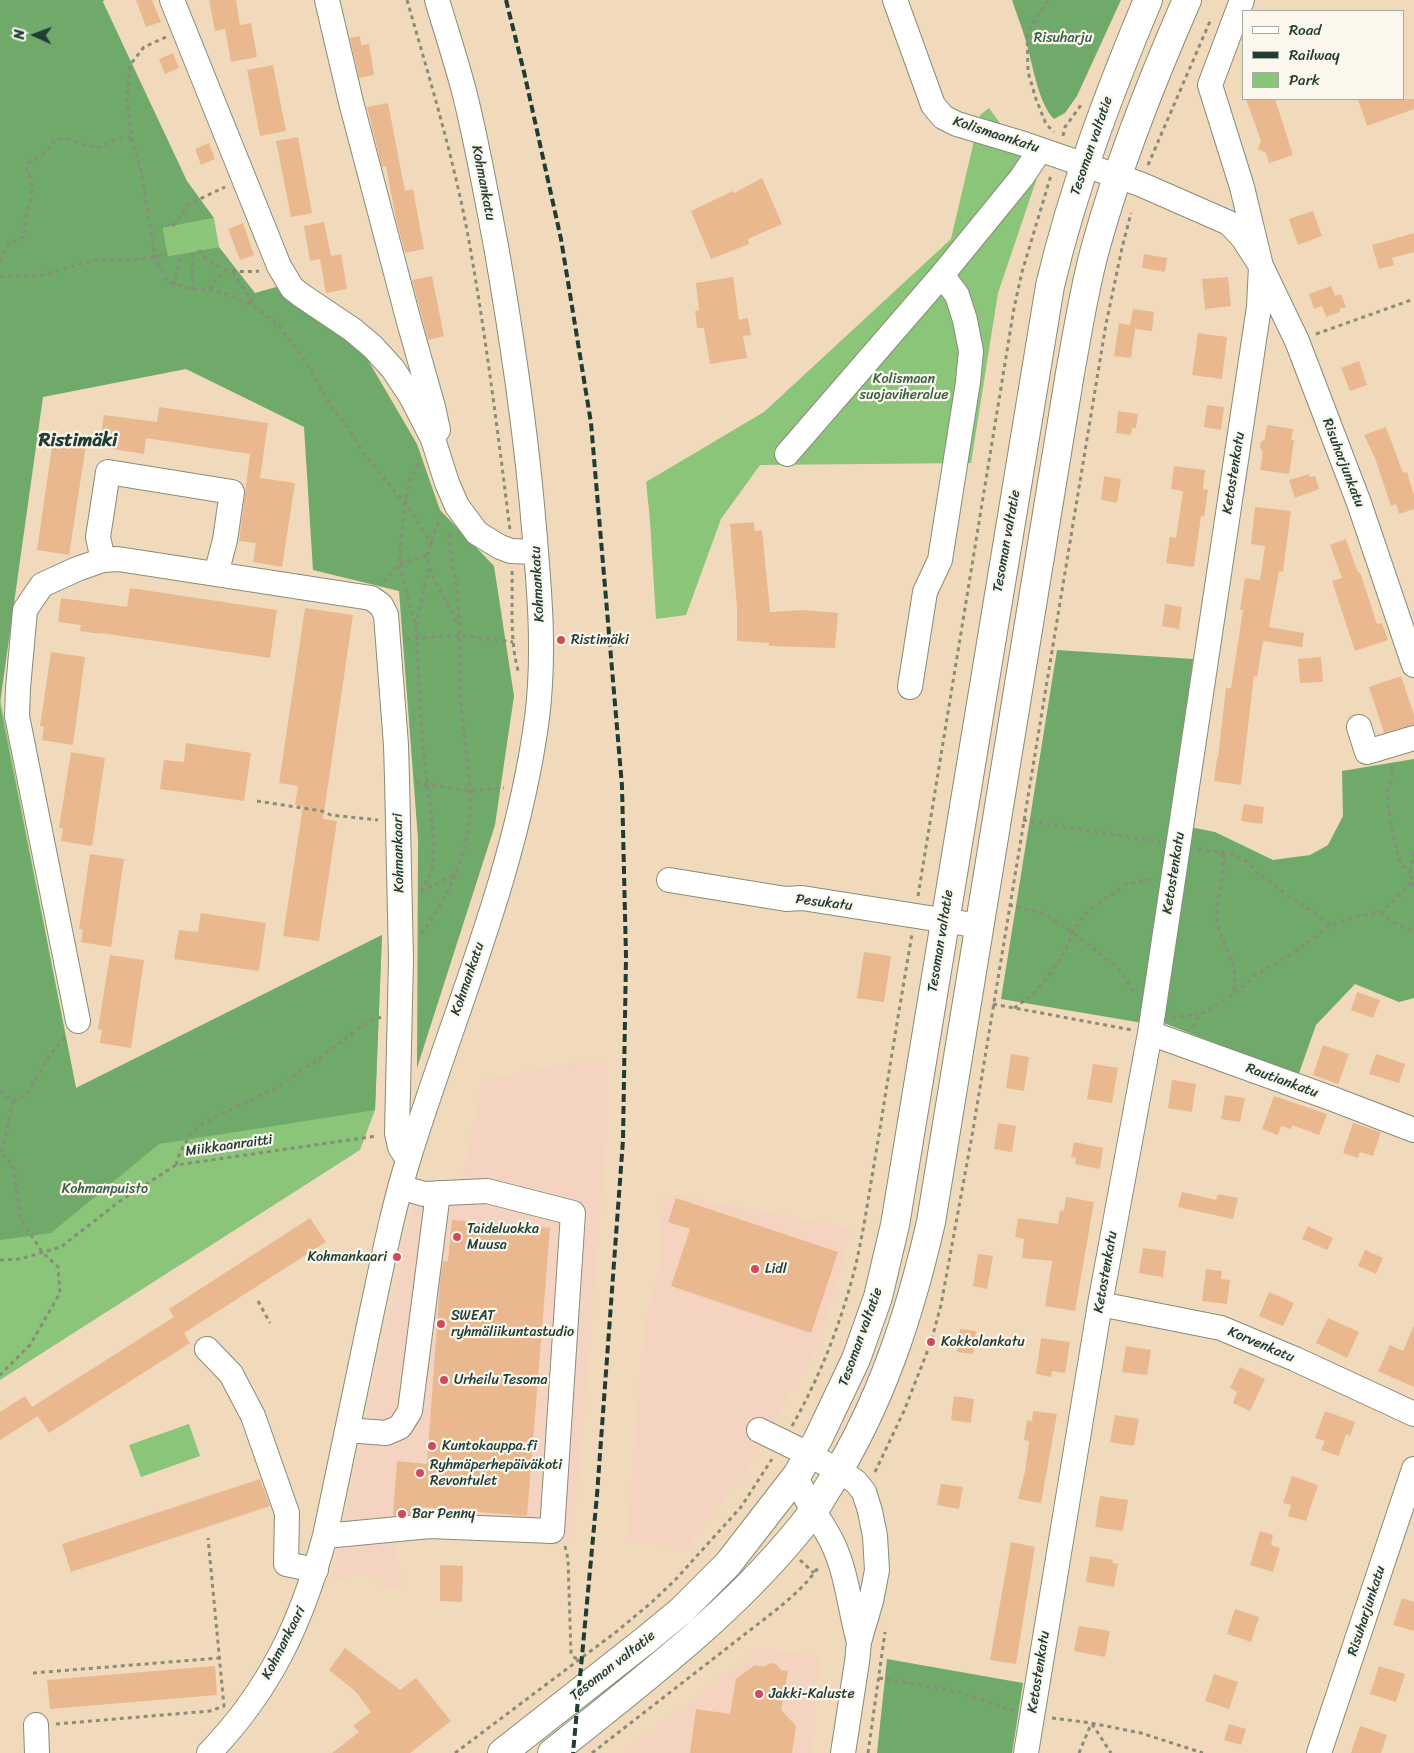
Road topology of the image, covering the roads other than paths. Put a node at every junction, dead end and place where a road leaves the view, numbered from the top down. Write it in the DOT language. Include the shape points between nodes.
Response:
graph roads {
  1 [pos="172,0"];
  2 [pos="327,0"];
  3 [pos="438,0"];
  4 [pos="895,0"];
  5 [pos="1148,0"];
  6 [pos="1187,0"];
  7 [pos="1242,0"];
  8 [pos="1040,150"];
  9 [pos="1084,164"];
  10 [pos="1129,180"];
  11 [pos="1261,266"];
  12 [pos="942,275"];
  13 [pos="435,446"];
  14 [pos="787,454"];
  15 [pos="536,552"];
  16 [pos="103,560"];
  17 [pos="216,574"];
  18 [pos="1414,665"];
  19 [pos="910,687"];
  20 [pos="1359,727"];
  21 [pos="1414,738"];
  22 [pos="669,880"];
  23 [pos="944,921"];
  24 [pos="980,926"];
  25 [pos="78,1022"];
  26 [pos="1150,1033"];
  27 [pos="1414,1130"];
  28 [pos="408,1159"];
  29 [pos="400,1187"];
  30 [pos="438,1193"];
  31 [pos="1100,1304"];
  32 [pos="207,1349"];
  33 [pos="1414,1414"];
  34 [pos="347,1430"];
  35 [pos="759,1430"];
  36 [pos="803,1465"];
  37 [pos="1414,1469"];
  38 [pos="838,1471"];
  39 [pos="813,1510"];
  40 [pos="325,1536"];
  41 [pos="316,1570"];
  42 [pos="859,1642"];
  43 [pos="36,1725"];
  44 [pos="37,1753"];
  45 [pos="208,1753"];
  46 [pos="502,1753"];
  47 [pos="552,1753"];
  48 [pos="843,1753"];
  49 [pos="1026,1753"];
  50 [pos="1319,1753"];
  1 -- 13 [label="street" via="288,282 296,292 353,330 394,369"];
  2 -- 13 [label="street" via="368,169 438,425"];
  3 -- 15 [label="street, Kohmankatu" via="464,91 500,266 524,421"];
  4 -- 8 [label="street, Kolismaankatu" via="938,113 957,124"];
  5 -- 9 [label="main road, Tesoman valtatie"];
  6 -- 10 [label="main road, Tesoman valtatie" via="1152,82"];
  7 -- 11 [label="street, Ketostenkatu" via="1210,85 1242,187"];
  8 -- 9 [label="street, Kolismaankatu"];
  8 -- 12 [label="street"];
  9 -- 10 [label="street, Kolismaankatu"];
  9 -- 23 [label="main road, Tesoman valtatie" via="1050,286"];
  10 -- 11 [label="street, Kolismaankatu" via="1229,224 1243,238"];
  10 -- 24 [label="main road, Tesoman valtatie" via="1096,246 1080,314"];
  11 -- 18 [label="street, Risuharjunkatu" via="1297,341 1359,503"];
  11 -- 26 [label="street, Ketostenkatu" via="1258,307"];
  12 -- 14 [label="street"];
  12 -- 19 [label="street" via="957,295 971,351 940,560 925,592"];
  13 -- 15 [label="street" via="457,506 477,533 494,545 511,551"];
  15 -- 28 [label="street, Kohmankatu" via="540,686 530,761 506,868"];
  16 -- 17 [label="street, Kohmankaari" via="118,559"];
  16 -- 17 [label="street" via="98,536 108,472 232,492"];
  16 -- 25 [label="street" via="42,585 25,610 18,688 17,716"];
  17 -- 28 [label="street, Kohmankaari" via="371,598 381,605 386,615 398,823 410,896 401,959 397,1132 400,1147"];
  20 -- 21 [label="street" via="1368,752"];
  22 -- 23 [label="street, Pesukatu"];
  23 -- 24 [label="street, Pesukatu"];
  23 -- 36 [label="main road, Tesoman valtatie" via="896,1216 878,1296 856,1359"];
  24 -- 38 [label="main road, Tesoman valtatie" via="931,1222 918,1279 875,1402"];
  26 -- 27 [label="street, Rautiankatu"];
  26 -- 31 [label="street, Ketostenkatu"];
  28 -- 29 [label="street, Kohmankaari"];
  29 -- 30 [label="street" via="424,1194"];
  29 -- 34 [label="street, Kohmankaari"];
  30 -- 34 [label="street" via="410,1411 400,1427 386,1433"];
  30 -- 40 [label="street" via="486,1191 573,1213 552,1531 430,1526"];
  31 -- 33 [label="street, Korvenkatu" via="1221,1328"];
  31 -- 49 [label="street, Ketostenkatu"];
  32 -- 41 [label="street" via="231,1374 253,1416 287,1513 286,1564"];
  34 -- 40 [label="street, Kohmankaari"];
  35 -- 36 [label="street" via="783,1442"];
  36 -- 38 [label="street"];
  36 -- 39 [label="street" via="800,1488"];
  36 -- 46 [label="main road, Tesoman valtatie" via="728,1564 682,1610"];
  37 -- 50 [label="street, Risuharjunkatu"];
  38 -- 39 [label="main road, Tesoman valtatie"];
  38 -- 42 [label="street" via="856,1482 864,1492 875,1536 877,1570"];
  39 -- 42 [label="street" via="838,1557"];
  39 -- 47 [label="main road, Tesoman valtatie" via="751,1584 649,1675"];
  40 -- 41 [label="street, Kohmankaari"];
  41 -- 45 [label="street, Kohmankaari" via="295,1626 273,1668 239,1717"];
  42 -- 48 [label="street"];
  43 -- 44 [label="street"];
}
